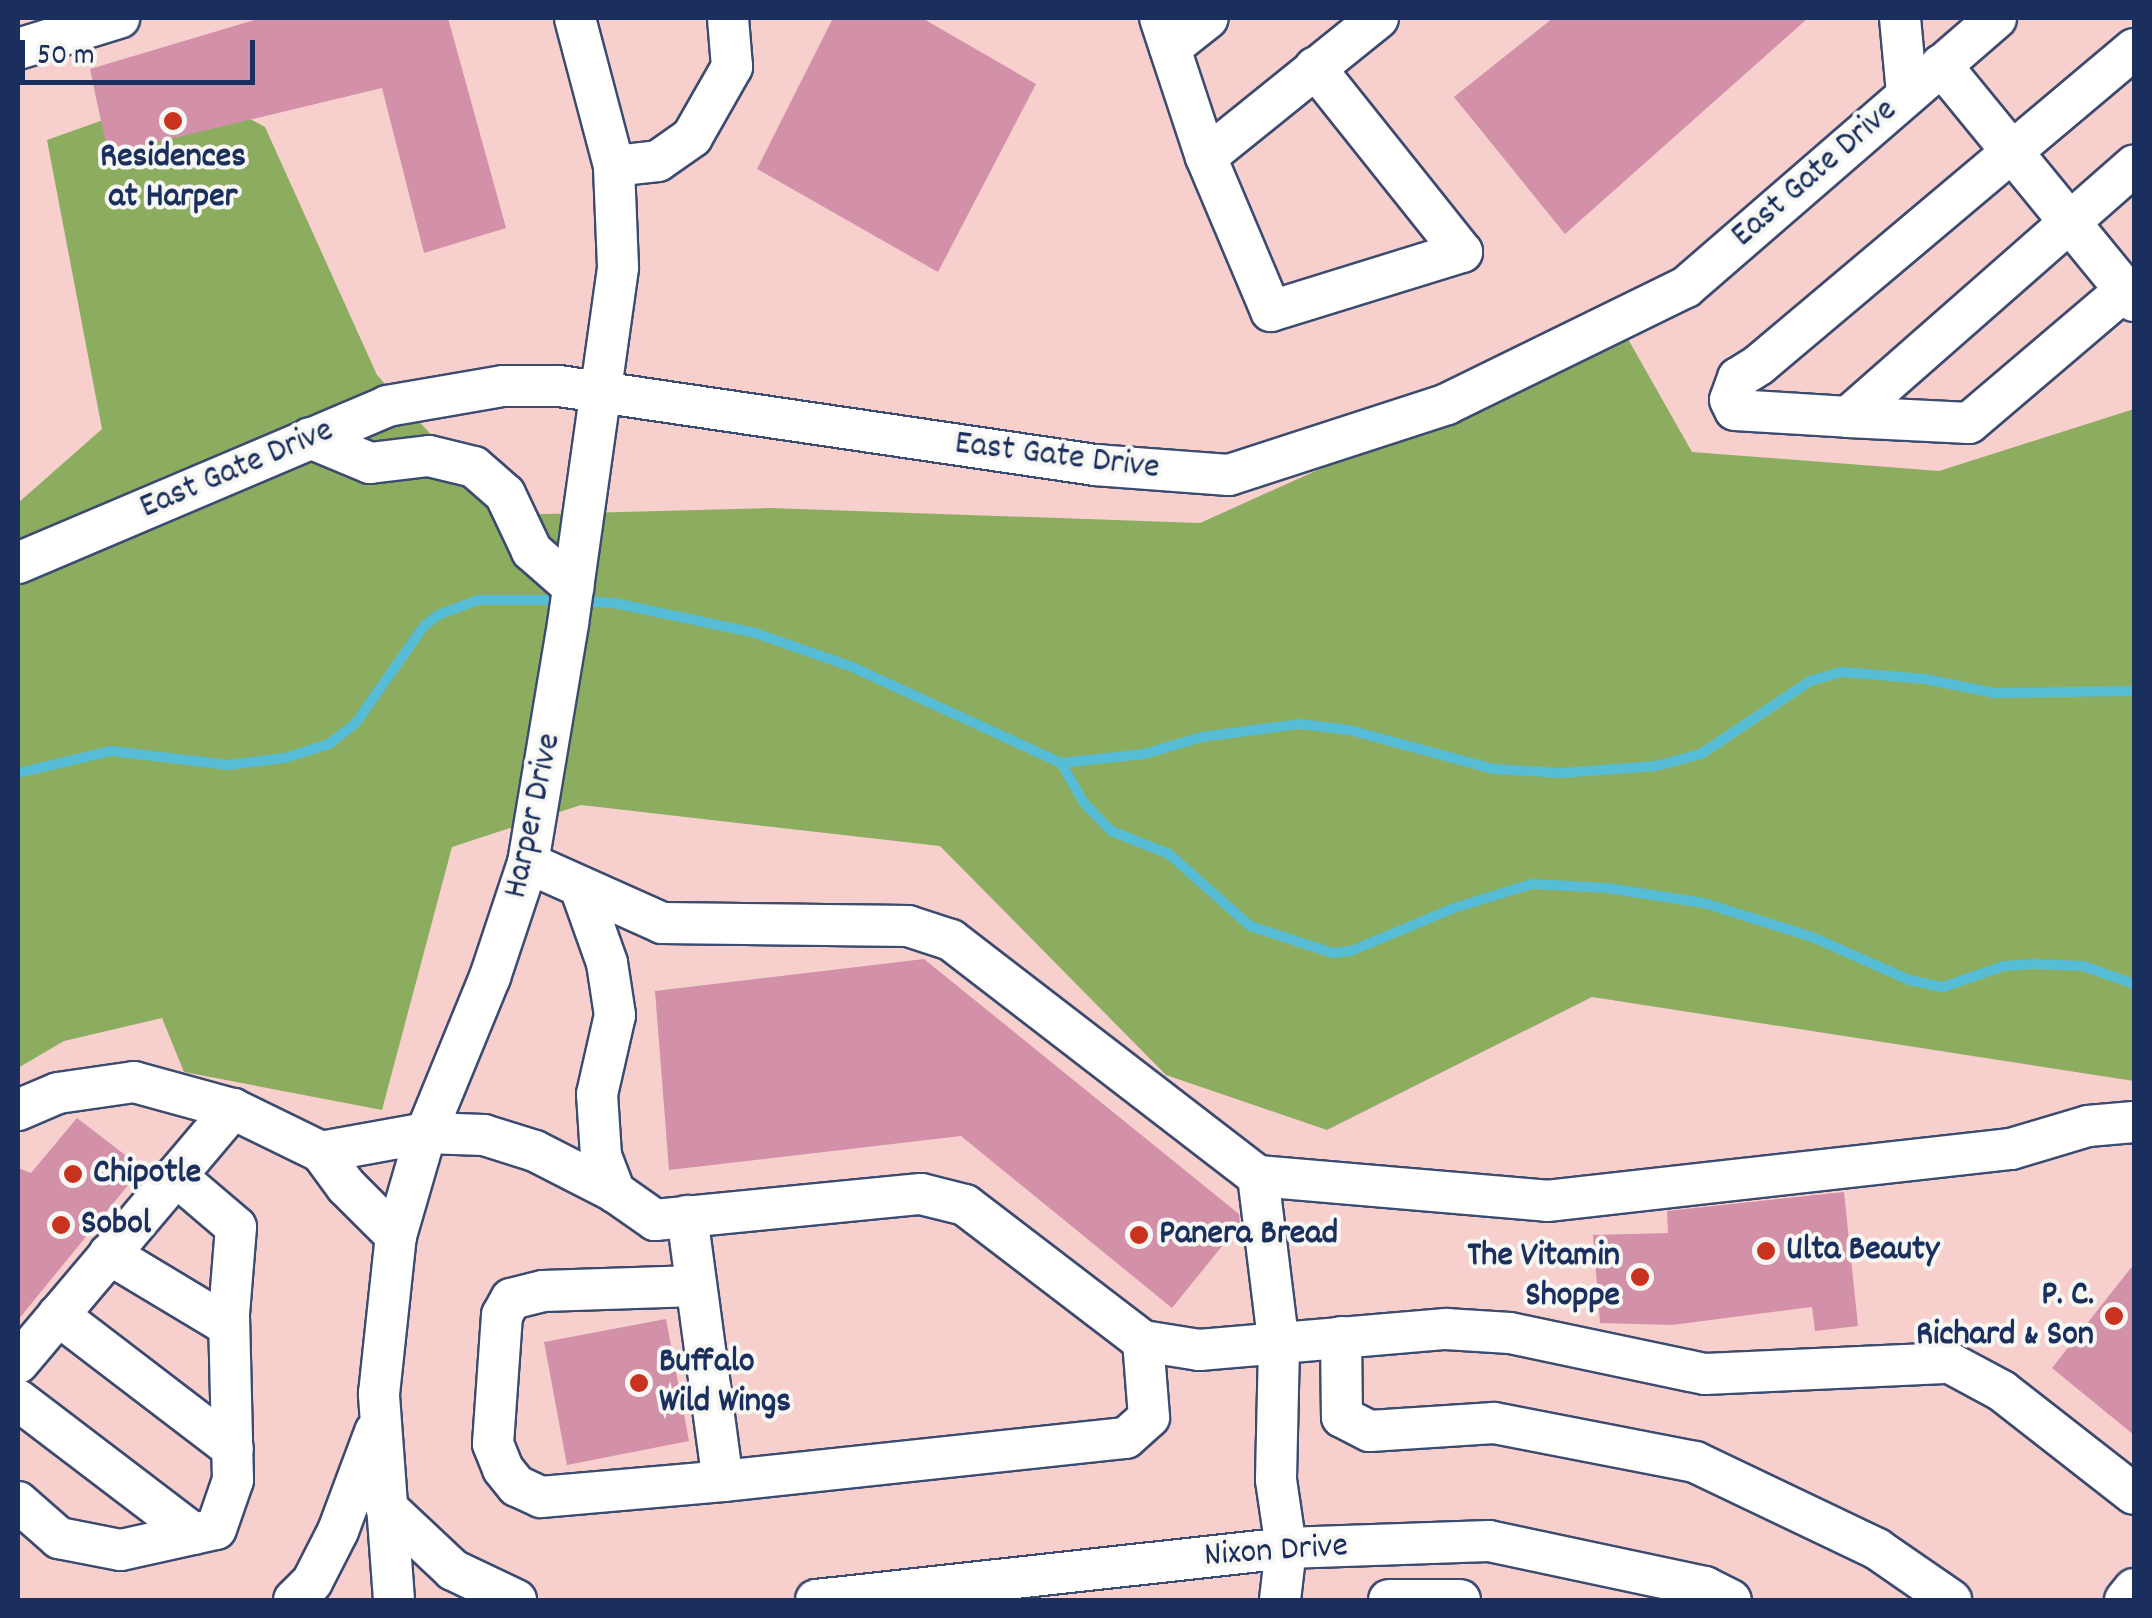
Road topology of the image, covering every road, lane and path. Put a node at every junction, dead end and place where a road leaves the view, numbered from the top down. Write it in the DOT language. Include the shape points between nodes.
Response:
graph roads {
  1 [pos="118,18"];
  2 [pos="575,18"];
  3 [pos="728,18"];
  4 [pos="1208,18"];
  5 [pos="1378,18"];
  6 [pos="1900,18"];
  7 [pos="1996,18"];
  8 [pos="1165,33"];
  9 [pos="2134,48"];
  10 [pos="18,49"];
  11 [pos="1941,65"];
  12 [pos="1316,68"];
  13 [pos="1906,94"];
  14 [pos="2011,150"];
  15 [pos="1206,157"];
  16 [pos="614,166"];
  17 [pos="2134,166"];
  18 [pos="2070,222"];
  19 [pos="2130,296"];
  20 [pos="600,392"];
  21 [pos="1848,417"];
  22 [pos="310,438"];
  23 [pos="18,564"];
  24 [pos="573,587"];
  25 [pos="528,864"];
  26 [pos="580,887"];
  27 [pos="233,1109"];
  28 [pos="18,1110"];
  29 [pos="2134,1122"];
  30 [pos="426,1134"];
  31 [pos="321,1152"];
  32 [pos="176,1176"];
  33 [pos="1258,1176"];
  34 [pos="615,1192"];
  35 [pos="687,1216"];
  36 [pos="396,1236"];
  37 [pos="109,1254"];
  38 [pos="696,1286"];
  39 [pos="58,1316"];
  40 [pos="229,1326"];
  41 [pos="1341,1338"];
  42 [pos="1143,1341"];
  43 [pos="1280,1346"];
  44 [pos="18,1363"];
  45 [pos="18,1400"];
  46 [pos="380,1419"];
  47 [pos="232,1449"];
  48 [pos="722,1481"];
  49 [pos="2134,1494"];
  50 [pos="18,1502"];
  51 [pos="386,1507"];
  52 [pos="194,1534"];
  53 [pos="1286,1548"];
  54 [pos="2134,1589"];
  55 [pos="294,1600"];
  56 [pos="394,1600"];
  57 [pos="516,1600"];
  58 [pos="816,1600"];
  59 [pos="1280,1600"];
  60 [pos="1390,1600"];
  61 [pos="1460,1600"];
  62 [pos="1730,1600"];
  63 [pos="1951,1600"];
  64 [pos="2125,1600"];
  1 -- 10 [label="street"];
  2 -- 16 [label="street, Harper Drive"];
  3 -- 16 [label="street" via="732,66 692,137 658,161"];
  4 -- 8 [label="street"];
  5 -- 12 [label="street"];
  6 -- 13 [label="street"];
  7 -- 11 [label="street, East Gate Drive"];
  8 -- 15 [label="street"];
  9 -- 14 [label="street"];
  11 -- 13 [label="street, East Gate Drive"];
  11 -- 14 [label="street"];
  12 -- 15 [label="street"];
  12 -- 15 [label="street" via="1462,252 1270,311"];
  13 -- 20 [label="street, East Gate Drive" via="1686,287 1447,404 1229,476 1095,465"];
  14 -- 18 [label="street"];
  14 -- 21 [label="street" via="1738,378 1730,400 1735,410"];
  16 -- 20 [label="street, Harper Drive" via="618,267"];
  17 -- 18 [label="street"];
  18 -- 19 [label="street"];
  18 -- 21 [label="street"];
  19 -- 21 [label="street" via="1969,423"];
  20 -- 22 [label="street, East Gate Drive" via="560,386 446,393 387,406"];
  20 -- 24 [label="street, Harper Drive"];
  22 -- 23 [label="street, East Gate Drive"];
  22 -- 24 [label="street" via="370,463 429,456 474,467 505,494 532,551"];
  24 -- 25 [label="street, Harper Drive"];
  25 -- 26 [label="street"];
  25 -- 30 [label="street, Harper Drive"];
  26 -- 33 [label="street" via="662,923 908,926 951,940"];
  26 -- 34 [label="street" via="607,964 615,1016 596,1094 600,1156"];
  27 -- 28 [label="street" via="134,1082 58,1093"];
  27 -- 31 [label="street"];
  27 -- 32 [label="street"];
  29 -- 33 [label="street" via="2088,1126 2011,1150 1547,1201"];
  30 -- 31 [label="street"];
  30 -- 34 [label="street" via="484,1135 535,1150"];
  30 -- 36 [label="street, Harper Drive"];
  31 -- 36 [label="street"];
  32 -- 37 [label="street"];
  32 -- 40 [label="street" via="236,1227"];
  33 -- 43 [label="street"];
  34 -- 35 [label="street" via="655,1220"];
  35 -- 38 [label="street"];
  35 -- 42 [label="street" via="921,1194 965,1206"];
  36 -- 46 [label="street, Harper Drive"];
  37 -- 39 [label="street"];
  37 -- 40 [label="street"];
  38 -- 48 [label="street"];
  38 -- 48 [label="street" via="543,1291 511,1299 502,1315 493,1444 517,1486 541,1496"];
  39 -- 44 [label="street"];
  39 -- 47 [label="street"];
  40 -- 47 [label="street"];
  41 -- 43 [label="street"];
  41 -- 49 [label="street" via="1446,1328 1510,1334 1704,1374 1950,1362 2002,1392"];
  41 -- 63 [label="street" via="1342,1417 1370,1431 1494,1424 1695,1462 1877,1550"];
  42 -- 43 [label="street" via="1199,1350"];
  42 -- 48 [label="street" via="1149,1417 1126,1438"];
  43 -- 53 [label="street" via="1276,1480"];
  45 -- 52 [label="street"];
  46 -- 51 [label="street, Harper Drive"];
  46 -- 55 [label="street" via="338,1531 312,1582"];
  47 -- 52 [label="street" via="233,1480 216,1529"];
  50 -- 52 [label="street" via="59,1538 121,1550"];
  51 -- 56 [label="street, Harper Drive"];
  51 -- 57 [label="street" via="453,1570"];
  53 -- 58 [label="street, Nixon Drive"];
  53 -- 59 [label="street"];
  53 -- 62 [label="street, Nixon Drive" via="1488,1541 1706,1587"];
  54 -- 64 [label="street"];
  60 -- 61 [label="street, Nixon Drive"];
}
